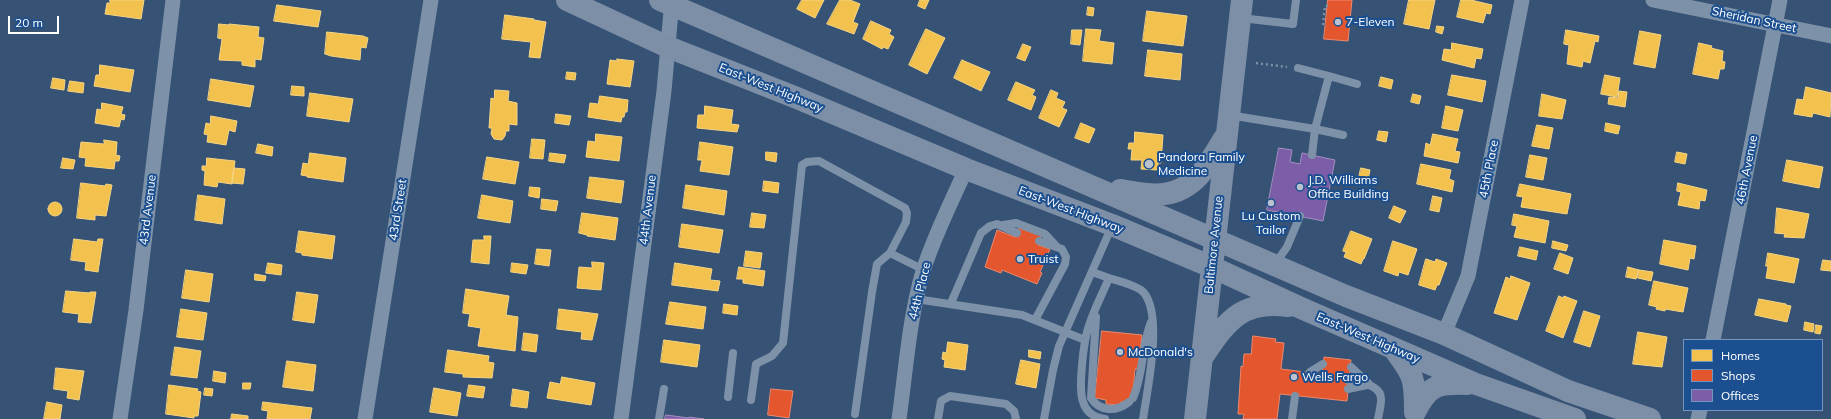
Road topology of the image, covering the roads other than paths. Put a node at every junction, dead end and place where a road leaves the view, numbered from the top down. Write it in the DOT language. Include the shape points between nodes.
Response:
graph roads {
  1 [pos="173,0"];
  2 [pos="430,0"];
  3 [pos="567,0"];
  4 [pos="1296,0"];
  5 [pos="1522,0"];
  6 [pos="1653,0"];
  7 [pos="1780,0"];
  8 [pos="668,2"];
  9 [pos="1241,9"];
  10 [pos="1776,25"];
  11 [pos="1831,36"];
  12 [pos="668,47"];
  13 [pos="1298,68"];
  14 [pos="1329,76"];
  15 [pos="1357,84"];
  16 [pos="1227,125"];
  17 [pos="1315,129"];
  18 [pos="1343,135"];
  19 [pos="1312,155"];
  20 [pos="966,169"];
  21 [pos="1093,186"];
  22 [pos="1300,216"];
  23 [pos="1002,225"];
  24 [pos="1112,226"];
  25 [pos="1017,233"];
  26 [pos="1215,240"];
  27 [pos="1039,241"];
  28 [pos="1058,248"];
  29 [pos="890,253"];
  30 [pos="1274,265"];
  31 [pos="1212,267"];
  32 [pos="924,270"];
  33 [pos="1092,272"];
  34 [pos="1109,278"];
  35 [pos="916,299"];
  36 [pos="951,304"];
  37 [pos="1096,308"];
  38 [pos="1301,308"];
  39 [pos="1153,317"];
  40 [pos="1035,320"];
  41 [pos="1065,332"];
  42 [pos="1444,334"];
  43 [pos="1713,339"];
  44 [pos="1085,340"];
  45 [pos="1392,348"];
  46 [pos="733,353"];
  47 [pos="1202,359"];
  48 [pos="1323,364"];
  49 [pos="1351,367"];
  50 [pos="1310,372"];
  51 [pos="1476,384"];
  52 [pos="1348,385"];
  53 [pos="1370,385"];
  54 [pos="664,389"];
  55 [pos="1295,396"];
  56 [pos="728,397"];
  57 [pos="751,400"];
  58 [pos="855,414"];
  59 [pos="1415,415"];
  60 [pos="120,419"];
  61 [pos="365,419"];
  62 [pos="621,419"];
  63 [pos="659,419"];
  64 [pos="899,419"];
  65 [pos="938,419"];
  66 [pos="1016,419"];
  67 [pos="1044,419"];
  68 [pos="1105,419"];
  69 [pos="1143,419"];
  70 [pos="1195,419"];
  71 [pos="1291,419"];
  72 [pos="1378,419"];
  73 [pos="1575,419"];
  74 [pos="1650,419"];
  1 -- 60 [label="street, 43rd Avenue" via="136,310"];
  2 -- 61 [label="street, 43rd Street"];
  3 -- 12 [label="main road, East-West Highway"];
  4 -- 9 [label="lane" via="1293,24"];
  5 -- 42 [label="street, 45th Place" via="1468,276"];
  6 -- 10 [label="street, Sheridan Street"];
  7 -- 10 [label="street, 46th Avenue"];
  8 -- 12 [label="street, 44th Avenue"];
  8 -- 21 [label="main road"];
  9 -- 16 [label="main road, Baltimore Avenue"];
  10 -- 11 [label="street, Sheridan Street"];
  10 -- 43 [label="street, 46th Avenue"];
  12 -- 20 [label="main road, East-West Highway"];
  12 -- 62 [label="street, 44th Avenue"];
  13 -- 14 [label="lane"];
  14 -- 15 [label="lane"];
  14 -- 17 [label="lane"];
  16 -- 17 [label="lane"];
  16 -- 21 [label="main road" via="1204,171 1193,182 1179,190 1164,194 1148,194"];
  16 -- 26 [label="main road, Baltimore Avenue"];
  17 -- 18 [label="lane"];
  17 -- 19 [label="lane"];
  20 -- 24 [label="main road, East-West Highway"];
  20 -- 32 [label="street, 44th Place" via="937,232"];
  21 -- 26 [label="main road"];
  22 -- 30 [label="lane" via="1287,247"];
  23 -- 25 [label="lane"];
  23 -- 28 [label="lane" via="1016,223 1045,234"];
  23 -- 36 [label="lane" via="990,226 981,233"];
  24 -- 31 [label="main road, East-West Highway"];
  24 -- 33 [label="lane"];
  26 -- 30 [label="main road"];
  26 -- 31 [label="main road, Baltimore Avenue"];
  27 -- 28 [label="lane"];
  28 -- 40 [label="lane" via="1066,257 1065,264"];
  29 -- 32 [label="lane"];
  29 -- 57 [label="lane" via="906,222 905,208 819,161 802,165 783,343 772,356 756,364"];
  29 -- 58 [label="lane" via="877,264"];
  30 -- 42 [label="main road"];
  31 -- 38 [label="main road, East-West Highway"];
  31 -- 47 [label="main road, Baltimore Avenue"];
  32 -- 35 [label="street, 44th Place"];
  33 -- 34 [label="lane"];
  33 -- 41 [label="lane"];
  34 -- 37 [label="lane"];
  34 -- 39 [label="lane" via="1141,290 1151,307"];
  35 -- 36 [label="lane"];
  35 -- 64 [label="street, 44th Place"];
  36 -- 40 [label="lane" via="1022,315"];
  37 -- 39 [label="lane" via="1091,398 1100,407 1112,410 1123,407 1131,400 1139,386 1146,335"];
  37 -- 44 [label="lane"];
  38 -- 45 [label="main road, East-West Highway"];
  38 -- 47 [label="main road" via="1275,304 1258,305 1246,310 1231,320 1218,334"];
  39 -- 69 [label="lane"];
  40 -- 41 [label="lane"];
  41 -- 44 [label="lane"];
  41 -- 67 [label="lane" via="1053,370"];
  42 -- 74 [label="main road" via="1568,391"];
  44 -- 68 [label="lane" via="1080,385 1082,401 1092,415"];
  45 -- 51 [label="main road, East-West Highway"];
  45 -- 59 [label="main road" via="1410,372 1415,385"];
  46 -- 56 [label="lane"];
  47 -- 70 [label="main road, Baltimore Avenue"];
  48 -- 50 [label="lane"];
  49 -- 53 [label="lane"];
  51 -- 59 [label="main road" via="1438,385 1421,399"];
  51 -- 73 [label="main road, East-West Highway"];
  52 -- 53 [label="lane"];
  53 -- 72 [label="lane" via="1378,391 1382,399"];
  54 -- 63 [label="lane"];
  55 -- 71 [label="lane"];
  65 -- 66 [label="lane" via="941,401 950,396 1006,404 1014,411"];
}
